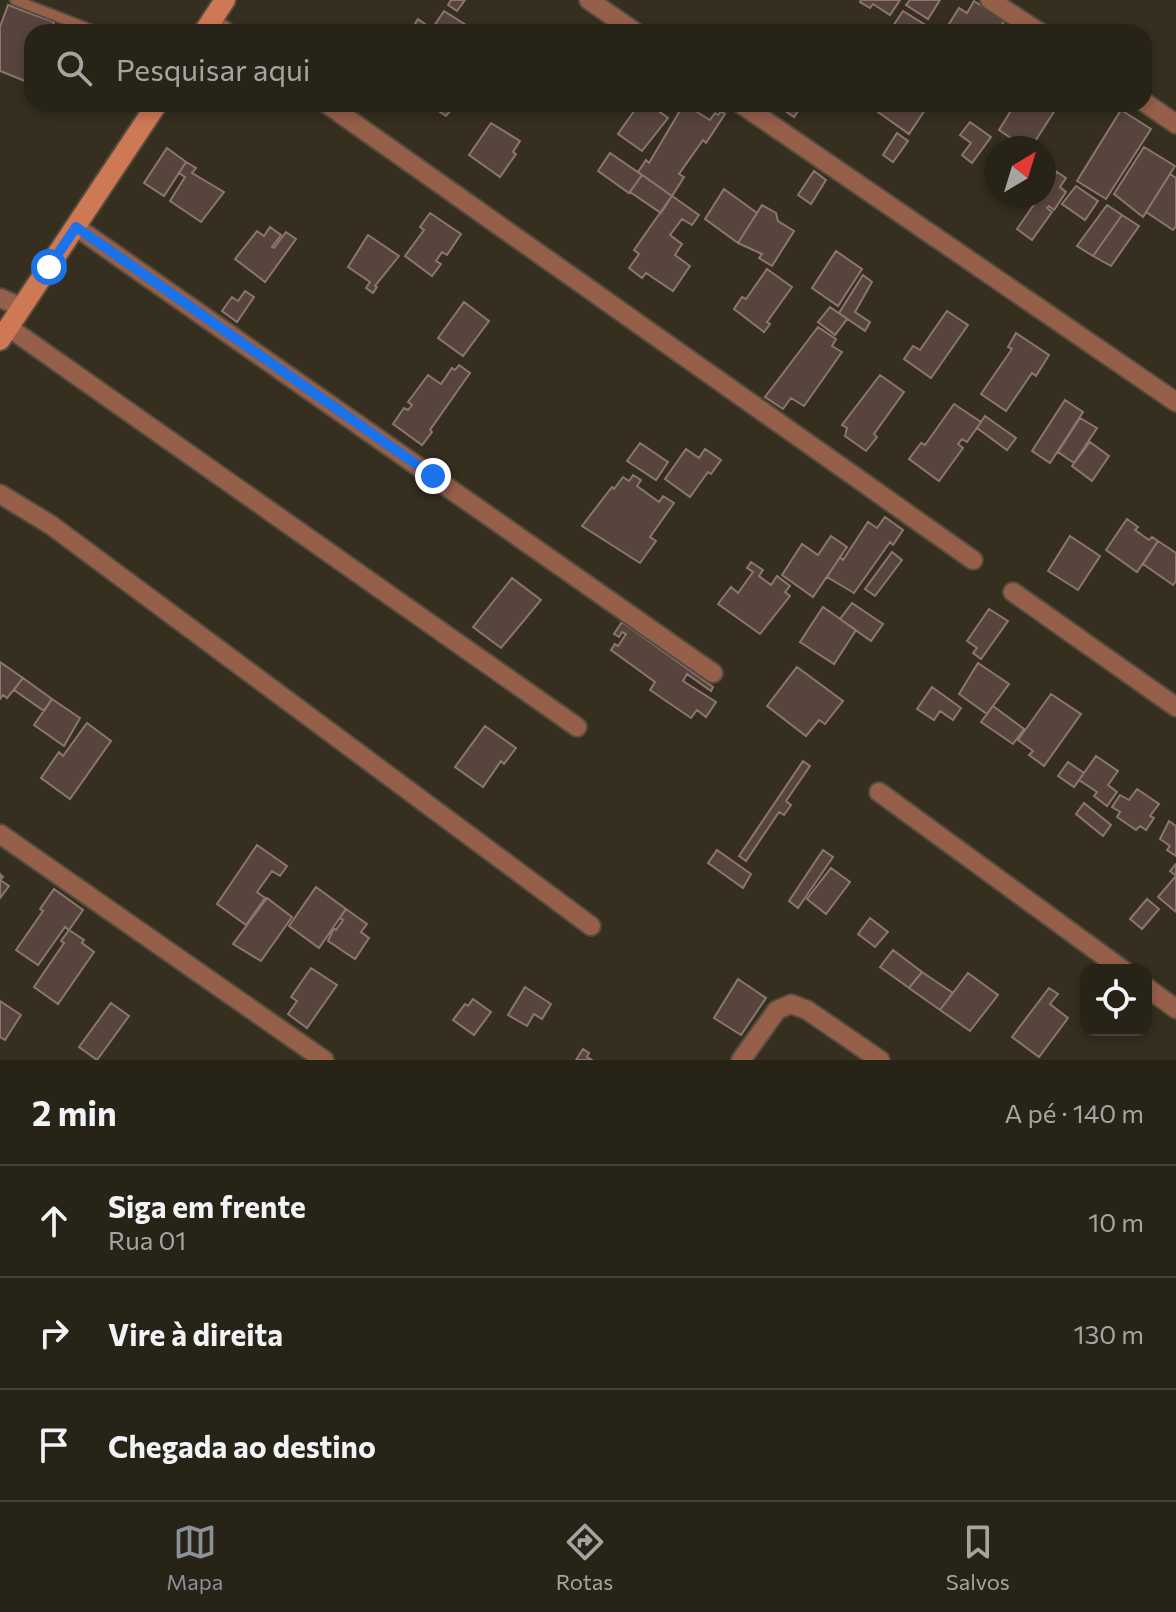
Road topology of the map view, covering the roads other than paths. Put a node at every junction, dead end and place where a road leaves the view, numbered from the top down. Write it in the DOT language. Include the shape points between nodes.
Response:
graph roads {
  1 [pos="15,0"];
  2 [pos="225,0"];
  3 [pos="589,0"];
  4 [pos="990,0"];
  5 [pos="76,24"];
  6 [pos="216,24"];
  7 [pos="624,24"];
  8 [pos="1027,24"];
  9 [pos="1152,108"];
  10 [pos="152,112"];
  11 [pos="338,112"];
  12 [pos="753,112"];
  13 [pos="1176,124"];
  14 [pos="76,227"];
  15 [pos="0,298"];
  16 [pos="22,307"];
  17 [pos="4,334"];
  18 [pos="1176,402"];
  19 [pos="0,494"];
  20 [pos="973,560"];
  21 [pos="1013,592"];
  22 [pos="713,673"];
  23 [pos="1176,707"];
  24 [pos="577,727"];
  25 [pos="879,792"];
  26 [pos="0,834"];
  27 [pos="591,926"];
  28 [pos="1115,964"];
  29 [pos="1152,991"];
  30 [pos="1176,1009"];
  31 [pos="324,1060"];
  32 [pos="741,1060"];
  33 [pos="880,1060"];
  1 -- 5 [label="lane"];
  2 -- 6 [label="street"];
  3 -- 7 [label="street"];
  4 -- 8 [label="street"];
  9 -- 13 [label="street"];
  10 -- 14 [label="street"];
  11 -- 20 [label="street"];
  12 -- 18 [label="street"];
  14 -- 16 [label="street"];
  14 -- 22 [label="street"];
  15 -- 16 [label="street"];
  16 -- 17 [label="street"];
  17 -- 24 [label="street"];
  19 -- 27 [label="street" via="64,534"];
  21 -- 23 [label="street"];
  25 -- 28 [label="street"];
  26 -- 31 [label="street"];
  29 -- 30 [label="street"];
  32 -- 33 [label="street" via="777,1010 791,1004"];
}
